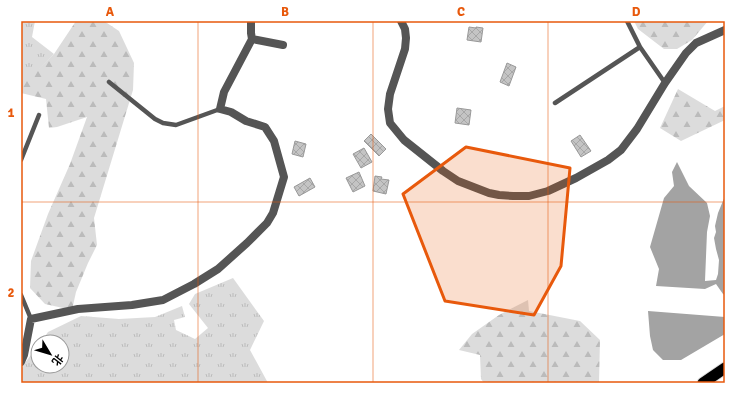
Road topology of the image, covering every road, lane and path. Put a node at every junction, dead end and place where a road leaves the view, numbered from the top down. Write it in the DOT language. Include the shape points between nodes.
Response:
graph roads {
  1 [pos="251,21"];
  2 [pos="400,21"];
  3 [pos="627,21"];
  4 [pos="725,30"];
  5 [pos="252,39"];
  6 [pos="283,46"];
  7 [pos="640,47"];
  8 [pos="108,82"];
  9 [pos="665,84"];
  10 [pos="555,103"];
  11 [pos="220,109"];
  12 [pos="39,114"];
  13 [pos="21,160"];
  14 [pos="21,295"];
  15 [pos="31,319"];
  16 [pos="21,362"];
  17 [pos="725,368"];
  18 [pos="703,383"];
  1 -- 5 [label="street"];
  2 -- 9 [label="street" via="405,29 405,49 390,94 390,123 404,140 458,181 490,193 529,196 548,191 608,160 621,150 637,129"];
  3 -- 7 [label="lane"];
  4 -- 9 [label="street" via="696,43"];
  5 -- 6 [label="street"];
  5 -- 11 [label="street" via="224,92"];
  7 -- 9 [label="lane"];
  7 -- 10 [label="lane"];
  8 -- 11 [label="lane" via="163,123 176,125"];
  11 -- 15 [label="street" via="265,127 274,141 284,177 273,213 267,223 218,269 163,300 132,305 78,308"];
  12 -- 13 [label="lane"];
  14 -- 15 [label="lane"];
  15 -- 16 [label="street"];
  17 -- 18 [label="highway"];
}
